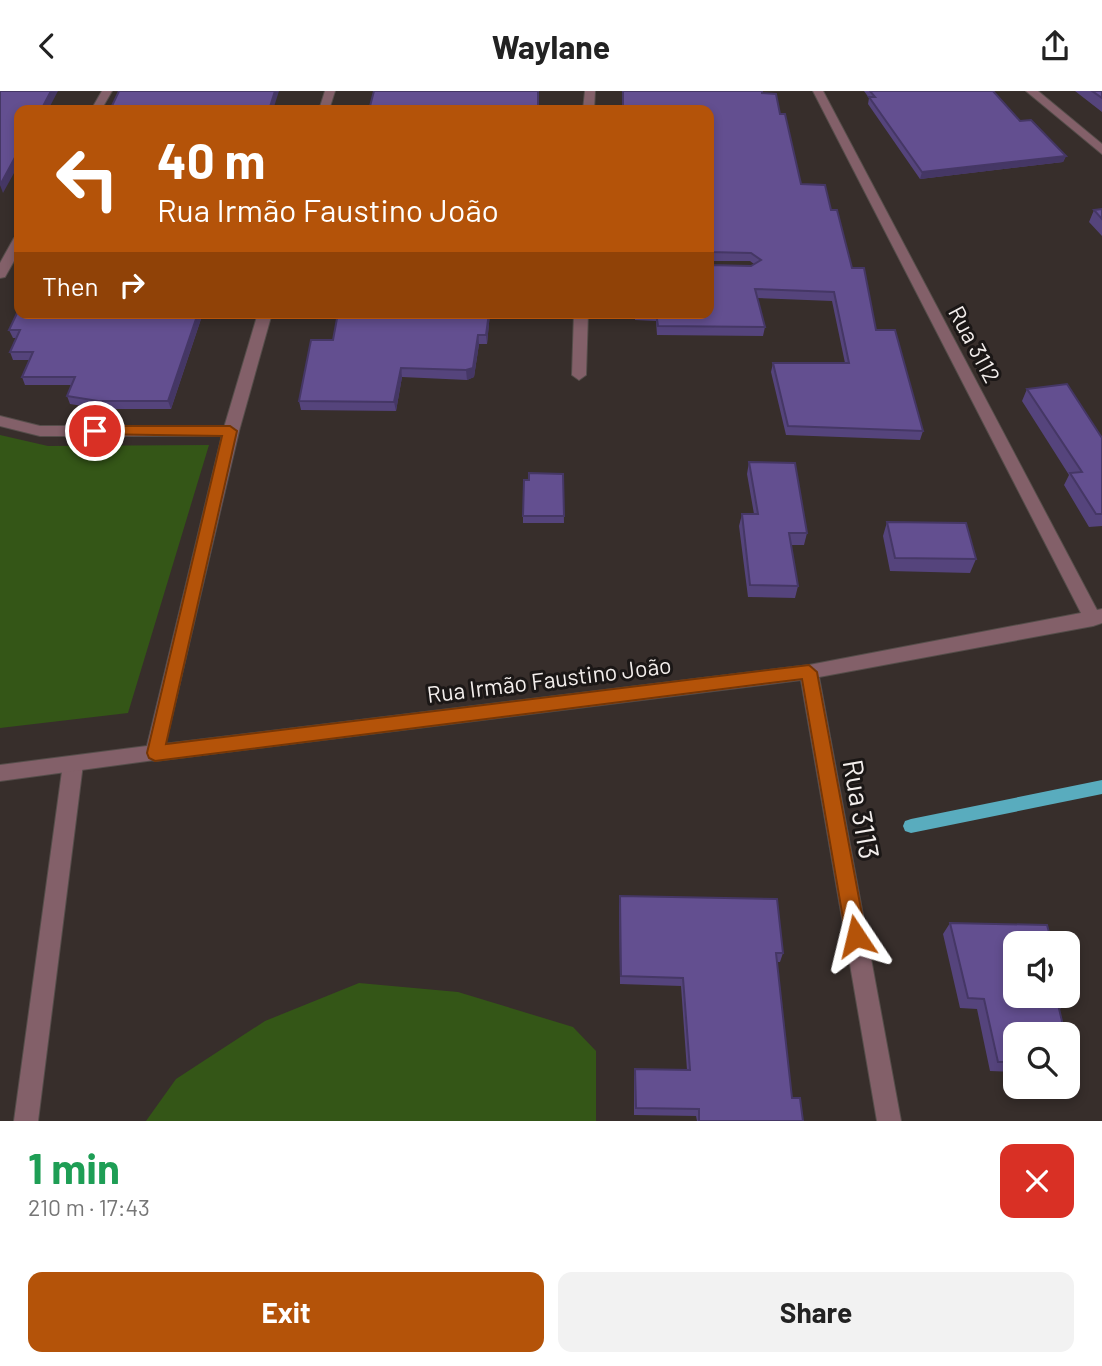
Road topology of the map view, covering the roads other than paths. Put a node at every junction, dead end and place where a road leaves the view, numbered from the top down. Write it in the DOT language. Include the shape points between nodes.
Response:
graph roads {
  1 [pos="818,91"];
  2 [pos="1031,91"];
  3 [pos="1102,151"];
  4 [pos="14,250"];
  5 [pos="0,274"];
  6 [pos="263,319"];
  7 [pos="581,319"];
  8 [pos="579,375"];
  9 [pos="0,421"];
  10 [pos="230,431"];
  11 [pos="1097,617"];
  12 [pos="809,672"];
  13 [pos="155,753"];
  14 [pos="73,764"];
  15 [pos="0,773"];
  16 [pos="26,1121"];
  17 [pos="889,1121"];
  1 -- 11 [label="street, Rua 3112"];
  2 -- 3 [label="street"];
  4 -- 5 [label="street"];
  6 -- 10 [label="street"];
  7 -- 8 [label="street"];
  9 -- 10 [label="street" via="40,431"];
  10 -- 13 [label="street"];
  11 -- 12 [label="street, Rua Irmão Faustino João"];
  12 -- 13 [label="street, Rua Irmão Faustino João"];
  12 -- 17 [label="street, Rua 3113"];
  13 -- 14 [label="street, Rua Irmão Faustino João"];
  14 -- 15 [label="street, Rua Irmão Faustino João"];
  14 -- 16 [label="street"];
}
